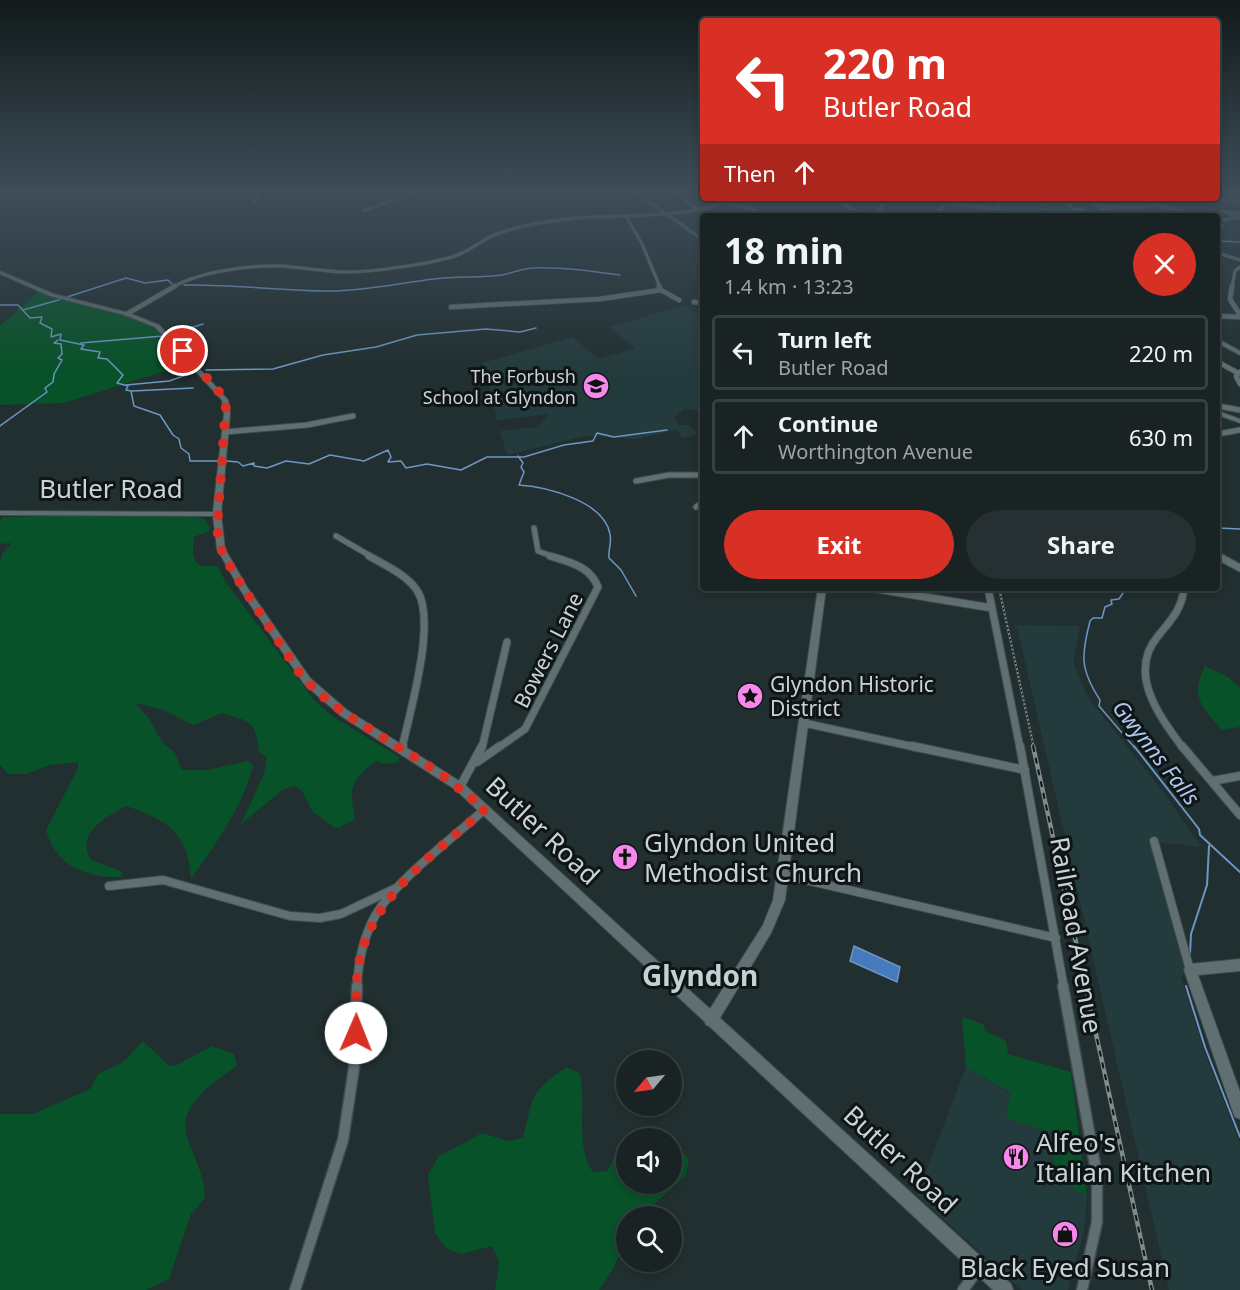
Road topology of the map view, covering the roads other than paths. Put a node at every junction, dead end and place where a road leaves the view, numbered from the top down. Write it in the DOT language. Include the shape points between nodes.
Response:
graph roads {
  1 [pos="461,252"];
  2 [pos="645,252"];
  3 [pos="1220,254"];
  4 [pos="1240,260"];
  5 [pos="1240,267"];
  6 [pos="0,272"];
  7 [pos="661,290"];
  8 [pos="679,300"];
  9 [pos="694,302"];
  10 [pos="700,303"];
  11 [pos="451,307"];
  12 [pos="128,314"];
  13 [pos="1220,316"];
  14 [pos="1240,316"];
  15 [pos="1220,342"];
  16 [pos="1240,353"];
  17 [pos="1220,363"];
  18 [pos="1239,372"];
  19 [pos="1240,384"];
  20 [pos="1220,406"];
  21 [pos="1240,410"];
  22 [pos="1220,414"];
  23 [pos="353,416"];
  24 [pos="1240,421"];
  25 [pos="1237,431"];
  26 [pos="225,432"];
  27 [pos="1220,434"];
  28 [pos="1240,435"];
  29 [pos="700,475"];
  30 [pos="636,481"];
  31 [pos="700,504"];
  32 [pos="696,507"];
  33 [pos="0,513"];
  34 [pos="217,514"];
  35 [pos="534,528"];
  36 [pos="336,536"];
  37 [pos="1220,557"];
  38 [pos="1240,568"];
  39 [pos="822,591"];
  40 [pos="889,591"];
  41 [pos="989,591"];
  42 [pos="1184,591"];
  43 [pos="992,608"];
  44 [pos="507,642"];
  45 [pos="804,723"];
  46 [pos="402,749"];
  47 [pos="477,762"];
  48 [pos="1025,770"];
  49 [pos="1240,776"];
  50 [pos="1212,780"];
  51 [pos="460,787"];
  52 [pos="485,809"];
  53 [pos="1240,815"];
  54 [pos="1154,841"];
  55 [pos="784,875"];
  56 [pos="109,886"];
  57 [pos="399,887"];
  58 [pos="1056,938"];
  59 [pos="1240,965"];
  60 [pos="1190,970"];
  61 [pos="711,1020"];
  62 [pos="1240,1112"];
  63 [pos="980,1267"];
  64 [pos="295,1290"];
  65 [pos="963,1290"];
  66 [pos="1005,1290"];
  67 [pos="1082,1290"];
  1 -- 12 [label="street" via="426,262 343,272 277,266 227,270 177,285"];
  2 -- 7 [label="street"];
  3 -- 4 [label="street"];
  5 -- 14 [label="street" via="1235,271 1230,299"];
  6 -- 12 [label="main road" via="52,295"];
  7 -- 8 [label="street"];
  7 -- 11 [label="street" via="610,298"];
  9 -- 10 [label="street"];
  12 -- 26 [label="main road" via="166,333 221,394 227,407"];
  13 -- 14 [label="street"];
  15 -- 16 [label="main road"];
  17 -- 18 [label="street"];
  18 -- 19 [label="street"];
  20 -- 21 [label="street"];
  22 -- 24 [label="main road"];
  23 -- 26 [label="street" via="307,425"];
  25 -- 27 [label="street"];
  25 -- 28 [label="street"];
  26 -- 34 [label="main road"];
  29 -- 30 [label="street"];
  31 -- 32 [label="street"];
  33 -- 34 [label="main road, Butler Road"];
  34 -- 46 [label="main road, Butler Road" via="218,536 226,560 298,671 328,702"];
  35 -- 47 [label="street, Bowers Lane" via="538,551 573,564 595,578 598,587 525,729"];
  36 -- 46 [label="street" via="412,585 425,607 425,627"];
  37 -- 38 [label="street"];
  39 -- 45 [label="main road"];
  40 -- 43 [label="street"];
  41 -- 43 [label="street, Railroad Avenue"];
  42 -- 50 [label="street" via="1181,608 1145,655 1143,678 1148,697 1158,712"];
  43 -- 48 [label="street, Railroad Avenue"];
  44 -- 47 [label="street" via="499,666 488,738"];
  45 -- 48 [label="street"];
  45 -- 55 [label="main road"];
  46 -- 51 [label="main road, Butler Road"];
  47 -- 51 [label="street"];
  48 -- 58 [label="street, Railroad Avenue"];
  49 -- 50 [label="street"];
  50 -- 53 [label="street"];
  51 -- 52 [label="main road, Butler Road"];
  52 -- 57 [label="street"];
  52 -- 61 [label="main road, Butler Road"];
  54 -- 60 [label="street"];
  55 -- 58 [label="street"];
  55 -- 61 [label="main road" via="772,919"];
  56 -- 57 [label="street" via="162,880 290,915 320,918 341,914"];
  57 -- 64 [label="street" via="376,915 362,951 348,1113"];
  58 -- 67 [label="street, Railroad Avenue" via="1097,1176 1097,1222"];
  59 -- 60 [label="main road"];
  60 -- 62 [label="main road"];
  61 -- 63 [label="main road, Butler Road"];
  63 -- 65 [label="street"];
  63 -- 66 [label="main road, Butler Road"];
}
